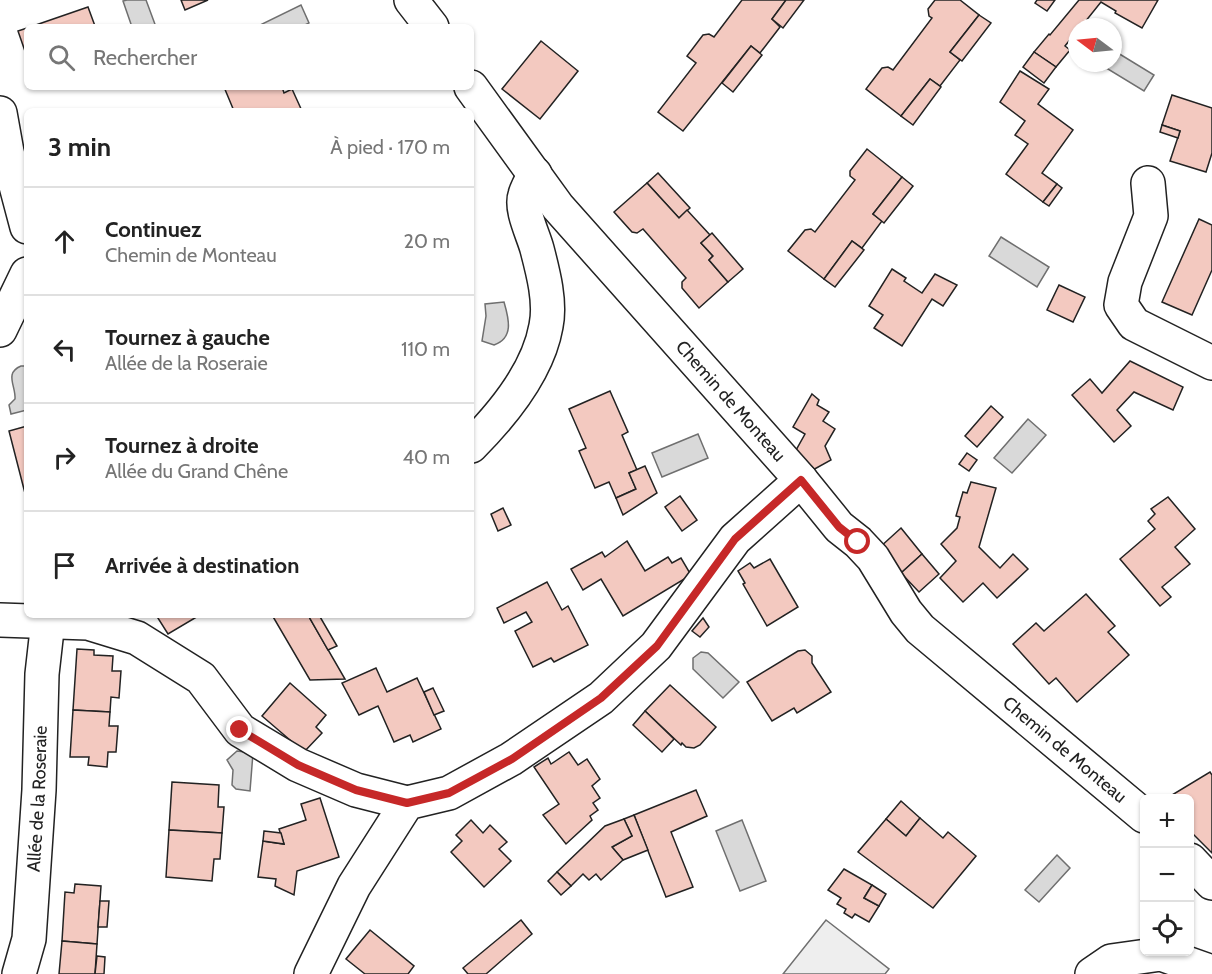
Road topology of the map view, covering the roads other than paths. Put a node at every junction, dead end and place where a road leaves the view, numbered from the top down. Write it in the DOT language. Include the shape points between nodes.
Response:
graph roads {
  1 [pos="473,90"];
  2 [pos="0,113"];
  3 [pos="535,174"];
  4 [pos="1148,183"];
  5 [pos="24,216"];
  6 [pos="24,280"];
  7 [pos="0,330"];
  8 [pos="1212,363"];
  9 [pos="474,443"];
  10 [pos="801,480"];
  11 [pos="0,620"];
  12 [pos="48,621"];
  13 [pos="407,803"];
  14 [pos="1140,813"];
  15 [pos="1194,864"];
  16 [pos="1212,883"];
  17 [pos="1212,972"];
  18 [pos="19,974"];
  19 [pos="311,974"];
  20 [pos="1092,974"];
  1 -- 3 [label="street, Chemin de Monteau"];
  2 -- 5 [label="street"];
  3 -- 9 [label="street" via="524,198 546,296 547,325 539,352 518,390"];
  3 -- 10 [label="street, Chemin de Monteau" via="565,215"];
  4 -- 8 [label="street" via="1151,216 1125,282 1121,305 1134,324"];
  6 -- 7 [label="street"];
  10 -- 13 [label="street" via="735,539 657,646 601,698 501,765 449,793"];
  10 -- 14 [label="street, Chemin de Monteau" via="839,527 873,558 920,629"];
  11 -- 12 [label="street"];
  12 -- 13 [label="street" via="88,623 137,638 201,678 240,730 288,759 356,790"];
  12 -- 18 [label="street, Allée de la Roseraie" via="29,939"];
  13 -- 19 [label="street" via="354,886"];
  15 -- 16 [label="street"];
  17 -- 20 [label="street" via="1161,954 1111,961"];
}
